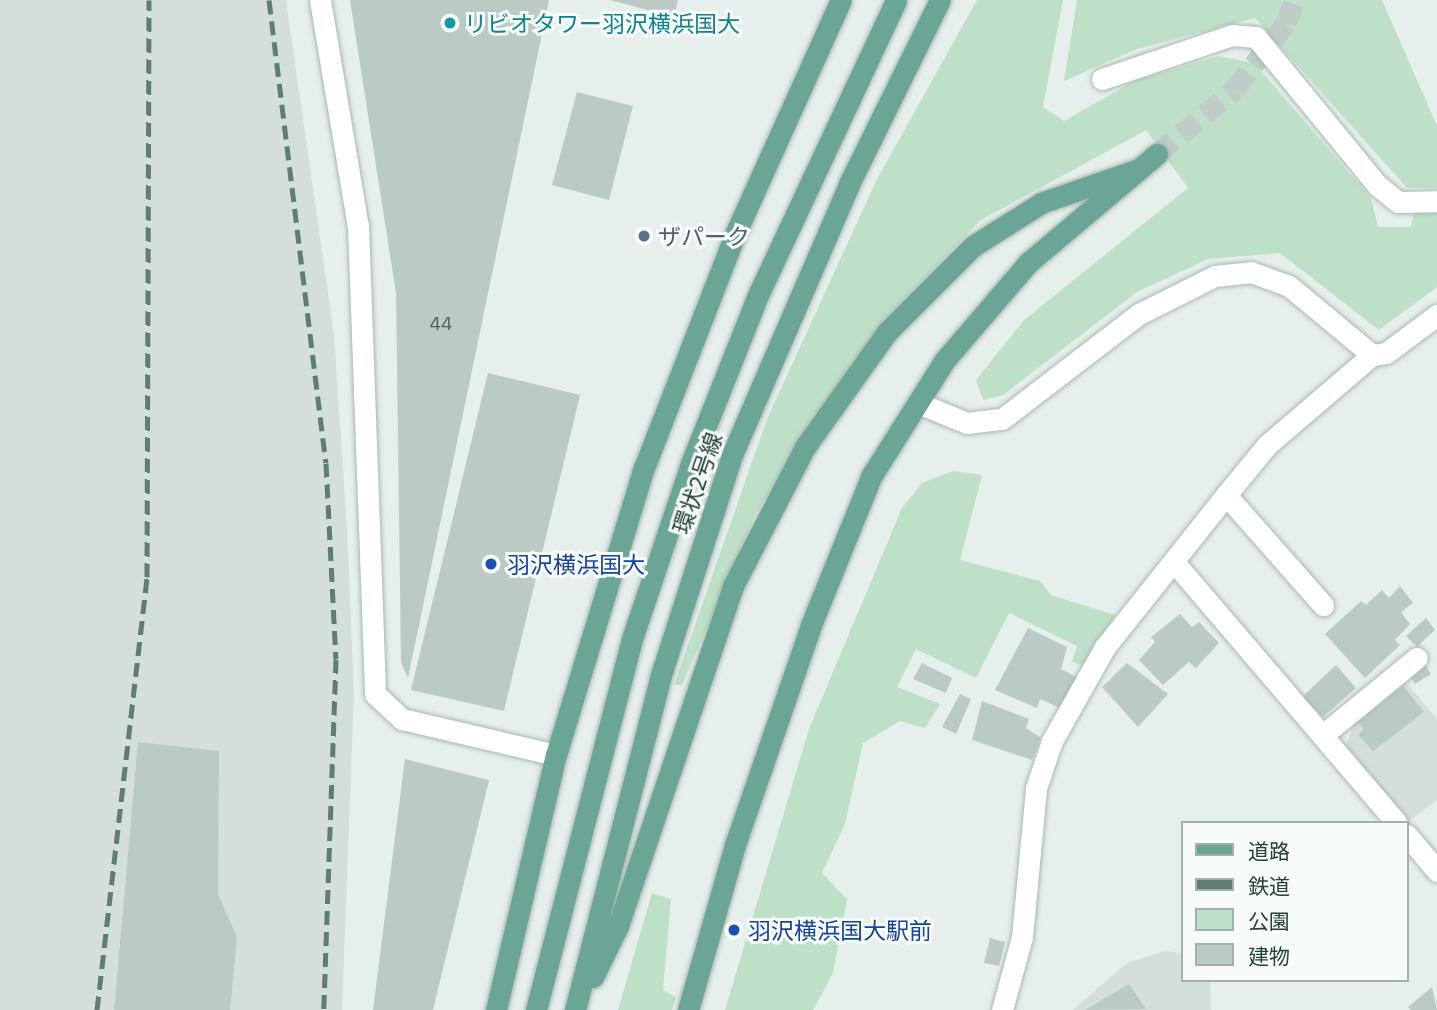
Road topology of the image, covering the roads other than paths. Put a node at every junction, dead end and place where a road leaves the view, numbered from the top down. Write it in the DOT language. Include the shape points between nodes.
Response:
graph roads {
  1 [pos="320,0"];
  2 [pos="841,0"];
  3 [pos="896,0"];
  4 [pos="940,0"];
  5 [pos="1102,79"];
  6 [pos="1157,154"];
  7 [pos="1139,169"];
  8 [pos="1437,201"];
  9 [pos="1437,315"];
  10 [pos="1372,355"];
  11 [pos="918,403"];
  12 [pos="1226,495"];
  13 [pos="1174,562"];
  14 [pos="1323,604"];
  15 [pos="1417,658"];
  16 [pos="1324,734"];
  17 [pos="556,755"];
  18 [pos="1395,821"];
  19 [pos="1409,837"];
  20 [pos="1437,871"];
  21 [pos="496,1010"];
  22 [pos="536,1010"];
  23 [pos="576,1010"];
  24 [pos="688,1010"];
  25 [pos="1002,1010"];
  1 -- 17 [label="street" via="358,226 375,694 402,719"];
  2 -- 17 [label="main road" via="737,230 644,468"];
  3 -- 22 [label="main road, 環状2号線" via="759,293 692,461 633,636"];
  4 -- 23 [label="main road, 環状2号線" via="849,184 732,455 660,678"];
  5 -- 8 [label="street" via="1232,35 1256,37 1377,185 1398,202"];
  6 -- 7 [label="main road"];
  7 -- 11 [label="main road" via="1028,263 944,361"];
  7 -- 23 [label="main road" via="1041,203 973,246 887,332 804,446 733,586 618,926"];
  9 -- 10 [label="street" via="1403,341"];
  10 -- 11 [label="street" via="1289,286 1251,272 1215,276 1139,314 1002,419 967,423"];
  10 -- 12 [label="street" via="1267,445"];
  11 -- 24 [label="main road" via="872,475 811,625 735,845"];
  12 -- 13 [label="street"];
  12 -- 14 [label="street"];
  13 -- 16 [label="street"];
  13 -- 25 [label="street" via="1105,647 1052,741 1036,788 1022,937"];
  15 -- 16 [label="street"];
  16 -- 18 [label="street"];
  17 -- 21 [label="main road"];
  19 -- 20 [label="street"];
}
